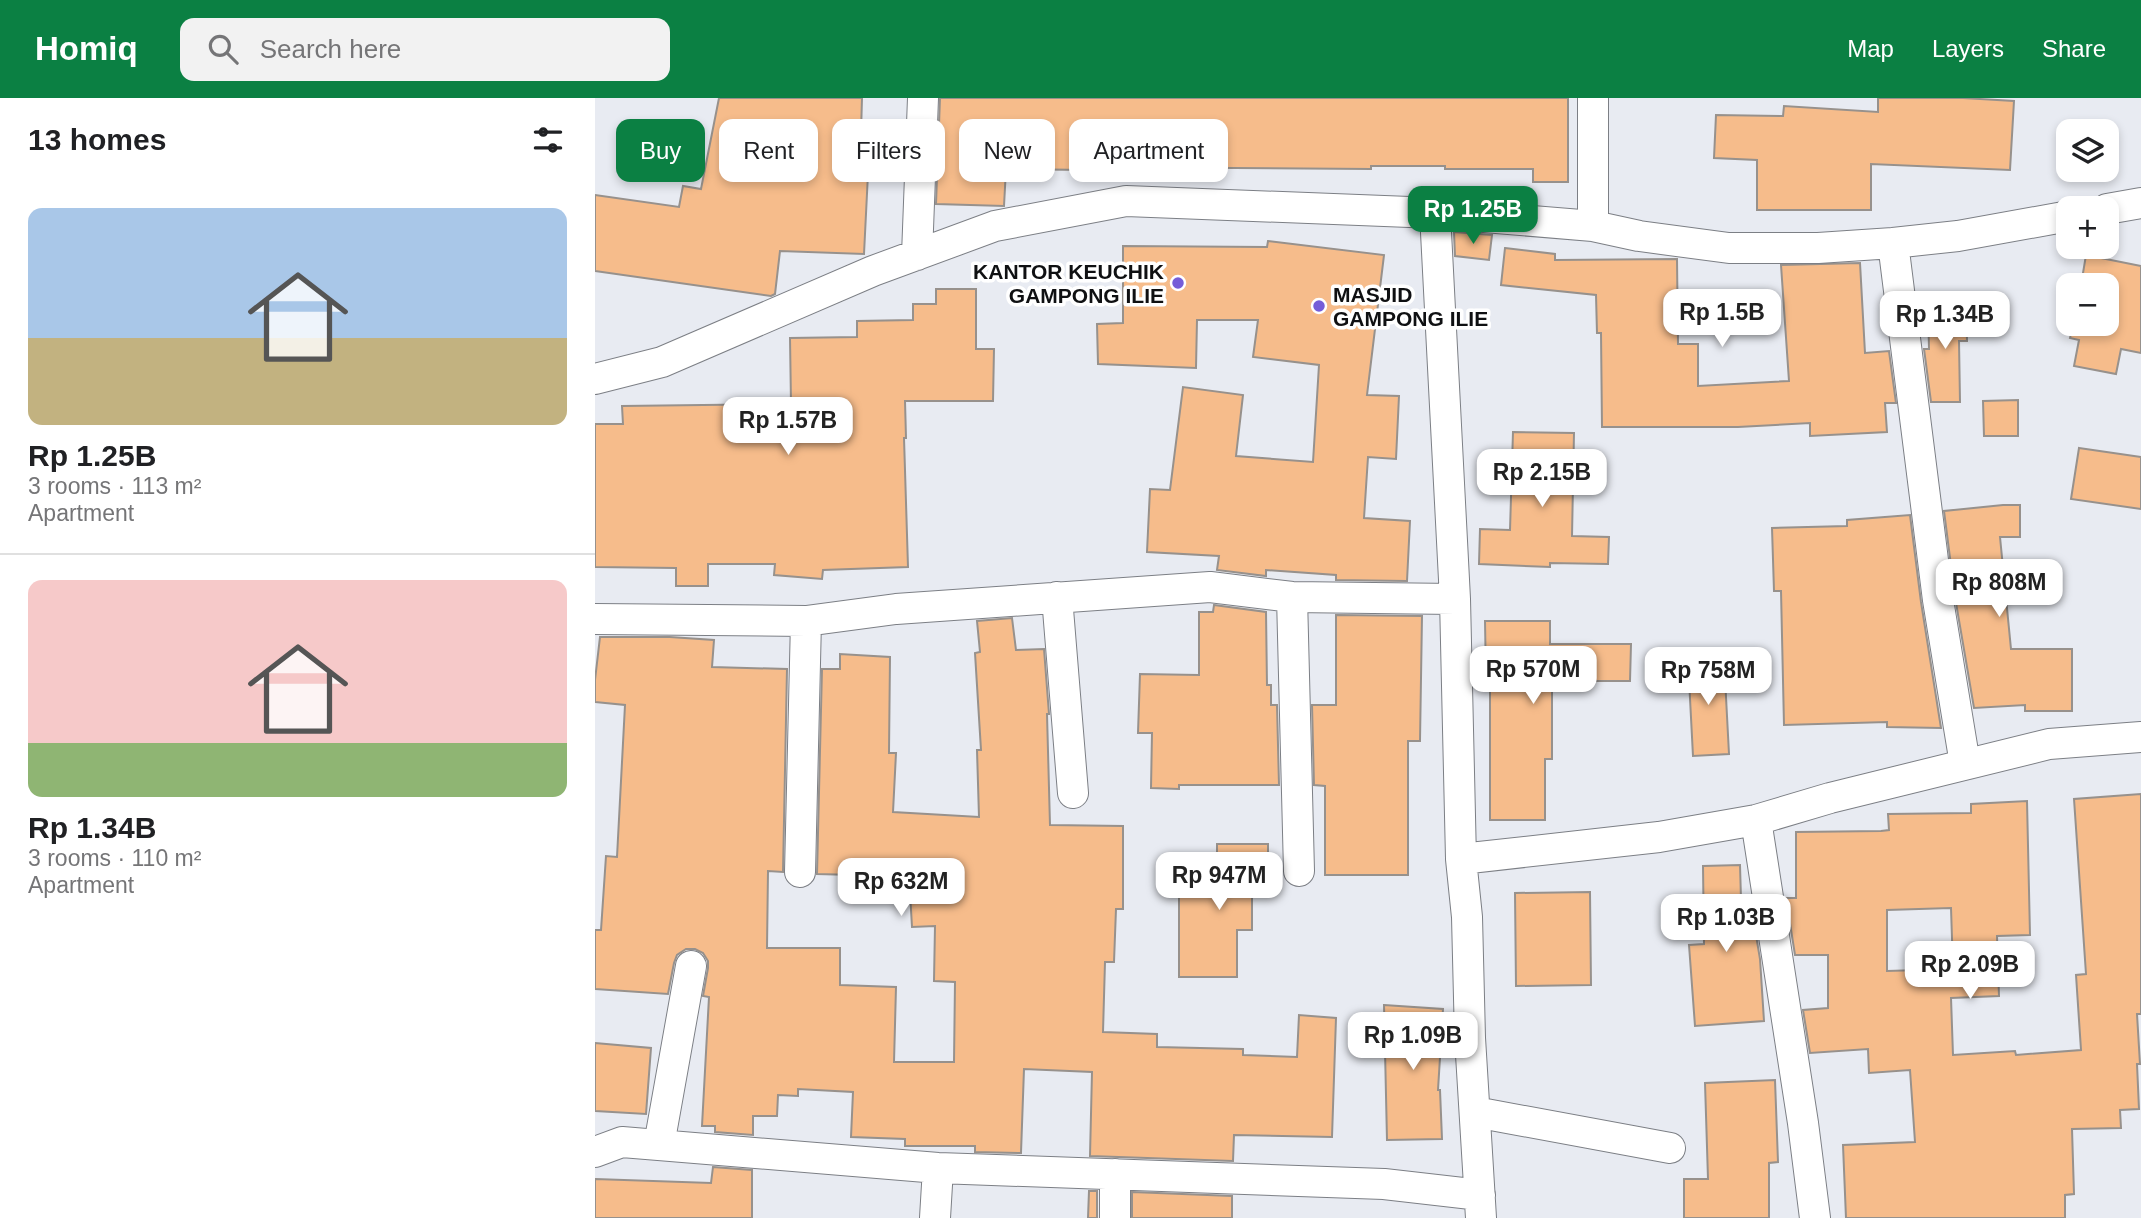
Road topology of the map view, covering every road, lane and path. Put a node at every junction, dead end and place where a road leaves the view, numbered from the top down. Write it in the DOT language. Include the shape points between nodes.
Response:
graph roads {
  1 [pos="923,98"];
  2 [pos="1593,98"];
  3 [pos="2141,203"];
  4 [pos="2119,207"];
  5 [pos="1435,213"];
  6 [pos="2056,218"];
  7 [pos="1593,226"];
  8 [pos="1893,243"];
  9 [pos="917,255"];
  10 [pos="595,379"];
  11 [pos="1057,597"];
  12 [pos="1291,597"];
  13 [pos="1455,599"];
  14 [pos="595,619"];
  15 [pos="806,621"];
  16 [pos="2141,737"];
  17 [pos="1965,764"];
  18 [pos="1073,793"];
  19 [pos="1756,820"];
  20 [pos="1461,859"];
  21 [pos="1299,871"];
  22 [pos="800,872"];
  23 [pos="691,966"];
  24 [pos="1475,1112"];
  25 [pos="659,1144"];
  26 [pos="1670,1148"];
  27 [pos="595,1152"];
  28 [pos="937,1168"];
  29 [pos="1115,1174"];
  30 [pos="1481,1207"];
  31 [pos="935,1218"];
  32 [pos="1115,1218"];
  33 [pos="1815,1218"];
  1 -- 9 [label="street"];
  2 -- 7 [label="street"];
  3 -- 4 [label="street"];
  5 -- 7 [label="street"];
  5 -- 9 [label="street" via="1126,201 995,226"];
  5 -- 13 [label="street"];
  6 -- 8 [label="street"];
  7 -- 8 [label="street" via="1729,248"];
  8 -- 17 [label="street" via="1938,600"];
  9 -- 10 [label="street" via="662,362"];
  11 -- 12 [label="street" via="1210,587"];
  11 -- 15 [label="street"];
  11 -- 18 [label="street"];
  12 -- 13 [label="street"];
  12 -- 21 [label="street"];
  13 -- 20 [label="street"];
  14 -- 15 [label="street"];
  15 -- 22 [label="street"];
  16 -- 17 [label="street" via="2049,744"];
  17 -- 19 [label="street"];
  19 -- 20 [label="street" via="1659,837"];
  19 -- 33 [label="street"];
  20 -- 24 [label="street"];
  23 -- 25 [label="street"];
  24 -- 26 [label="street"];
  24 -- 30 [label="street"];
  25 -- 27 [label="street" via="622,1142"];
  25 -- 28 [label="street"];
  28 -- 29 [label="street"];
  28 -- 31 [label="street"];
  29 -- 30 [label="street" via="1384,1184"];
  29 -- 32 [label="street"];
}
